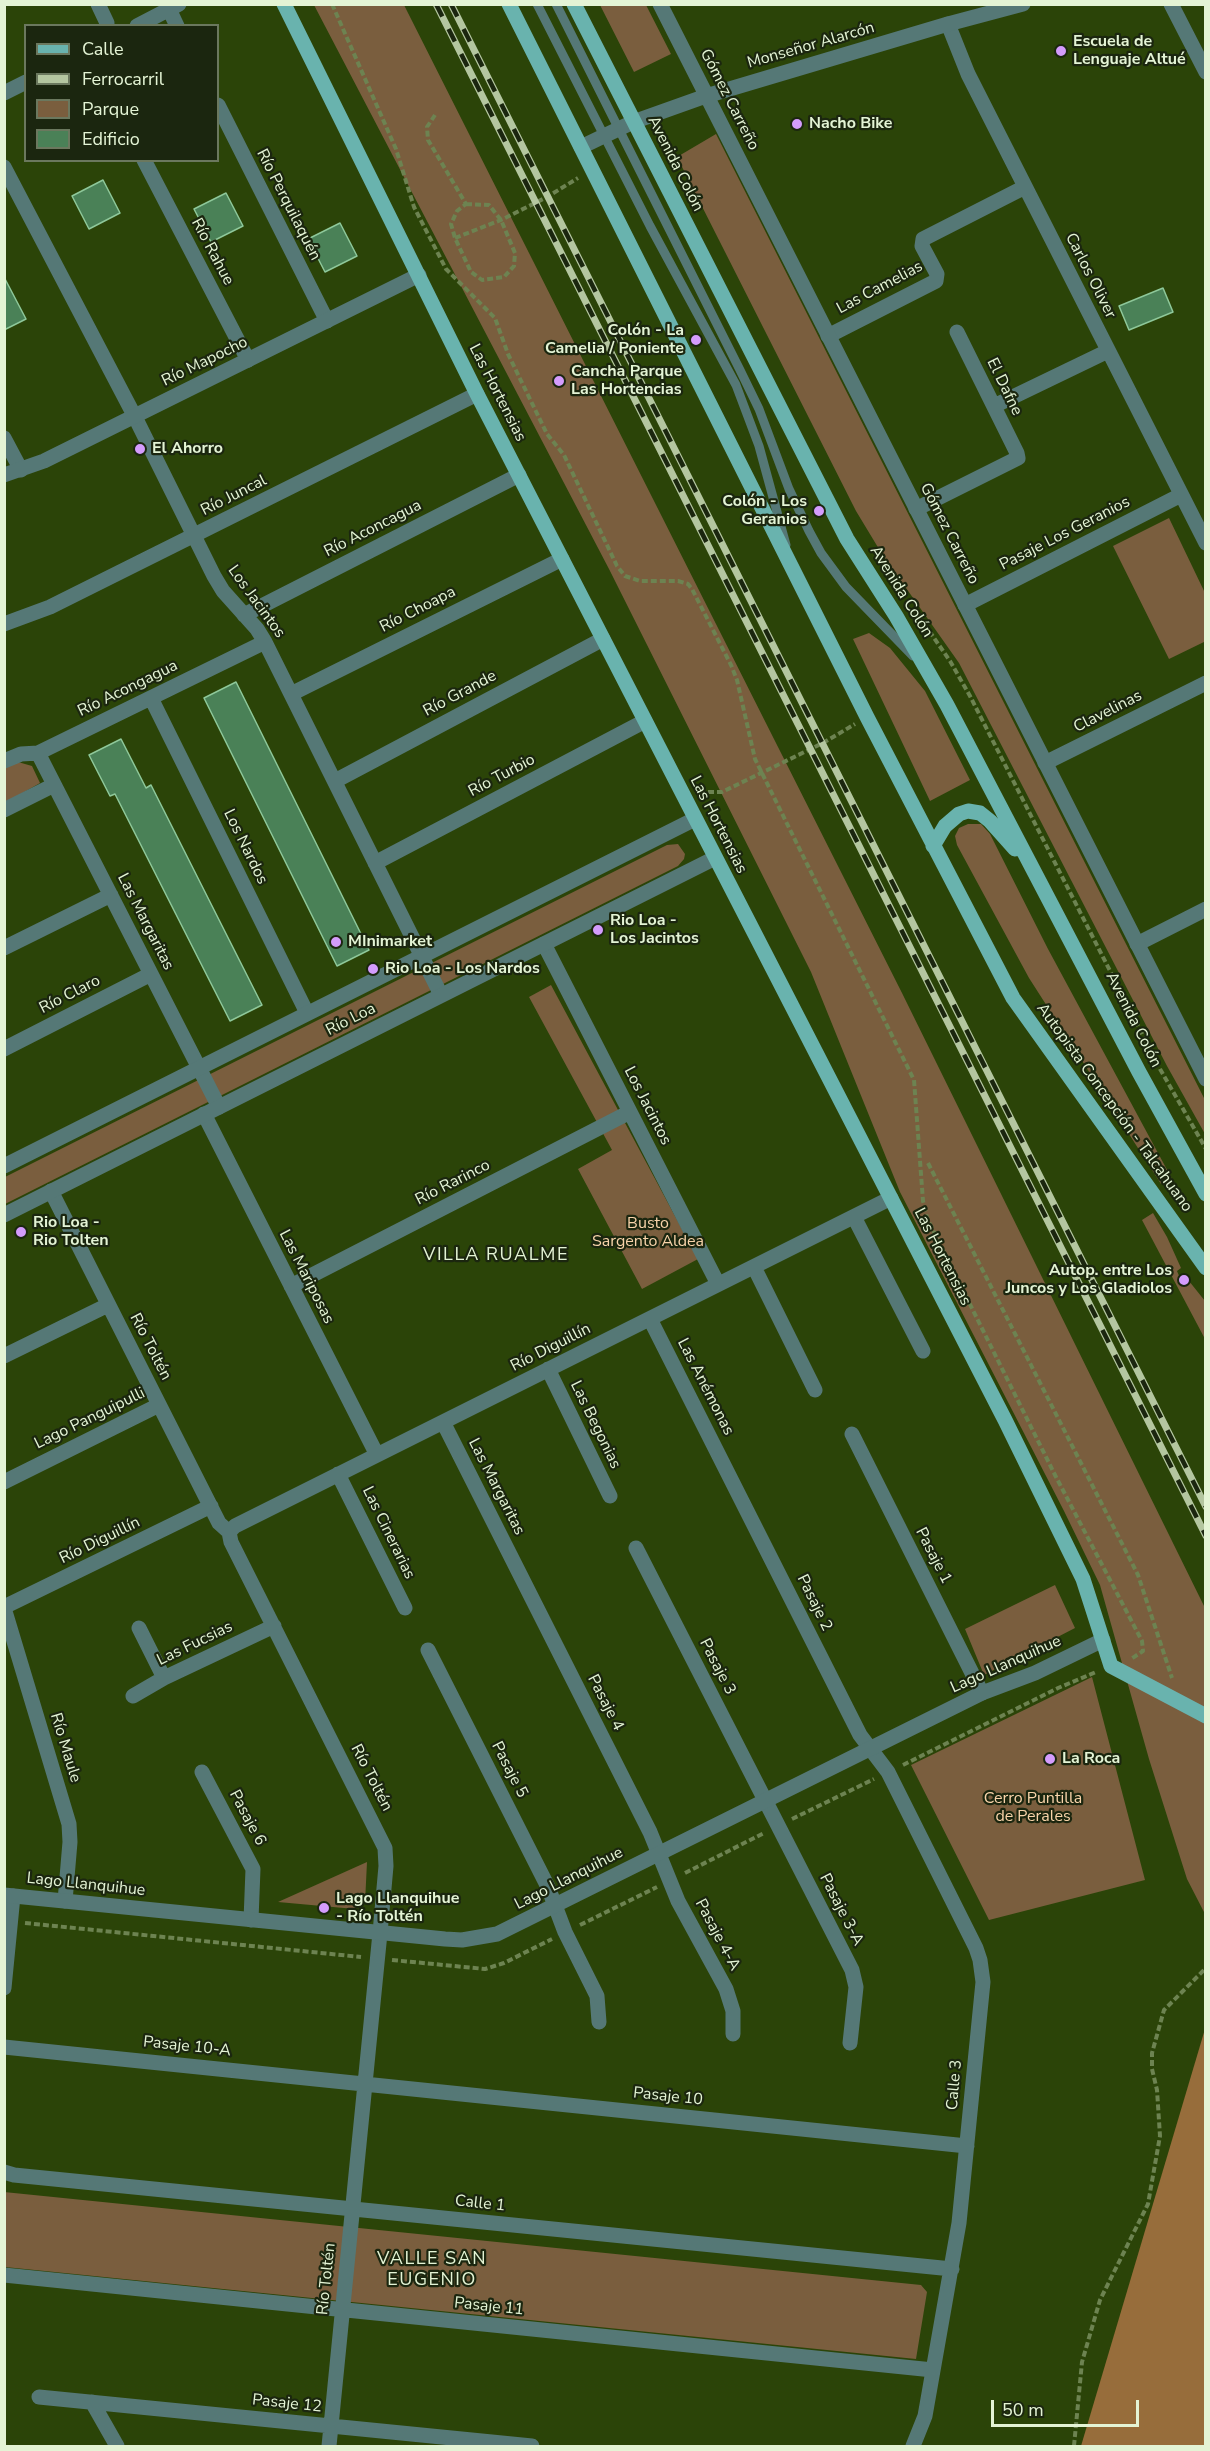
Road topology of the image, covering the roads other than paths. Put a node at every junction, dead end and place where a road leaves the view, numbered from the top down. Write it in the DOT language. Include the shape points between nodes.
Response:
graph roads {
  1 [pos="98,4"];
  2 [pos="284,4"];
  3 [pos="510,4"];
  4 [pos="537,4"];
  5 [pos="556,4"];
  6 [pos="574,4"];
  7 [pos="660,4"];
  8 [pos="1023,4"];
  9 [pos="1171,4"];
  10 [pos="174,7"];
  11 [pos="977,10"];
  12 [pos="107,23"];
  13 [pos="141,24"];
  14 [pos="177,24"];
  15 [pos="948,24"];
  16 [pos="1206,72"];
  17 [pos="24,83"];
  18 [pos="4,93"];
  19 [pos="706,96"];
  20 [pos="219,107"];
  21 [pos="633,122"];
  22 [pos="619,129"];
  23 [pos="603,137"];
  24 [pos="581,147"];
  25 [pos="145,162"];
  26 [pos="4,167"];
  27 [pos="1025,187"];
  28 [pos="419,275"];
  29 [pos="327,321"];
  30 [pos="957,332"];
  31 [pos="828,336"];
  32 [pos="1108,351"];
  33 [pos="248,360"];
  34 [pos="477,394"];
  35 [pos="994,406"];
  36 [pos="135,417"];
  37 [pos="4,438"];
  38 [pos="21,470"];
  39 [pos="519,475"];
  40 [pos="4,476"];
  41 [pos="1181,495"];
  42 [pos="916,509"];
  43 [pos="195,537"];
  44 [pos="1206,543"];
  45 [pos="562,559"];
  46 [pos="790,563"];
  47 [pos="964,605"];
  48 [pos="244,615"];
  49 [pos="4,624"];
  50 [pos="603,639"];
  51 [pos="265,642"];
  52 [pos="1206,683"];
  53 [pos="291,694"];
  54 [pos="151,698"];
  55 [pos="947,705"];
  56 [pos="645,721"];
  57 [pos="38,753"];
  58 [pos="4,760"];
  59 [pos="1045,763"];
  60 [pos="335,781"];
  61 [pos="54,785"];
  62 [pos="4,810"];
  63 [pos="695,819"];
  64 [pos="933,846"];
  65 [pos="715,858"];
  66 [pos="375,863"];
  67 [pos="1032,870"];
  68 [pos="111,895"];
  69 [pos="1206,909"];
  70 [pos="544,944"];
  71 [pos="1137,944"];
  72 [pos="4,948"];
  73 [pos="421,956"];
  74 [pos="151,974"];
  75 [pos="441,995"];
  76 [pos="308,1013"];
  77 [pos="4,1049"];
  78 [pos="198,1067"];
  79 [pos="1206,1079"];
  80 [pos="219,1107"];
  81 [pos="630,1112"];
  82 [pos="204,1114"];
  83 [pos="4,1166"];
  84 [pos="51,1191"];
  85 [pos="1206,1194"];
  86 [pos="891,1198"];
  87 [pos="4,1215"];
  88 [pos="854,1217"];
  89 [pos="754,1267"];
  90 [pos="1206,1268"];
  91 [pos="718,1284"];
  92 [pos="291,1286"];
  93 [pos="108,1305"];
  94 [pos="650,1319"];
  95 [pos="923,1351"];
  96 [pos="4,1356"];
  97 [pos="548,1369"];
  98 [pos="815,1390"];
  99 [pos="159,1405"];
  100 [pos="443,1422"];
  101 [pos="852,1434"];
  102 [pos="377,1455"];
  103 [pos="728,1472"];
  104 [pos="338,1474"];
  105 [pos="4,1482"];
  106 [pos="610,1496"];
  107 [pos="211,1506"];
  108 [pos="229,1532"];
  109 [pos="636,1548"];
  110 [pos="517,1569"];
  111 [pos="4,1608"];
  112 [pos="405,1608"];
  113 [pos="274,1626"];
  114 [pos="139,1628"];
  115 [pos="1103,1640"];
  116 [pos="428,1650"];
  117 [pos="164,1678"];
  118 [pos="982,1693"];
  119 [pos="133,1696"];
  120 [pos="1206,1716"];
  121 [pos="870,1749"];
  122 [pos="202,1772"];
  123 [pos="765,1802"];
  124 [pos="659,1855"];
  125 [pos="9,1895"];
  126 [pos="64,1901"];
  127 [pos="555,1907"];
  128 [pos="251,1920"];
  129 [pos="380,1932"];
  130 [pos="4,1988"];
  131 [pos="598,2022"];
  132 [pos="733,2034"];
  133 [pos="850,2043"];
  134 [pos="4,2047"];
  135 [pos="365,2084"];
  136 [pos="967,2146"];
  137 [pos="4,2172"];
  138 [pos="352,2209"];
  139 [pos="952,2269"];
  140 [pos="4,2275"];
  141 [pos="342,2310"];
  142 [pos="933,2370"];
  143 [pos="39,2397"];
  144 [pos="92,2402"];
  145 [pos="331,2426"];
  146 [pos="117,2446"];
  147 [pos="329,2446"];
  148 [pos="532,2446"];
  149 [pos="913,2446"];
  1 -- 12 [label="street"];
  2 -- 28 [label="main road, Las Hortensias"];
  3 -- 24 [label="main road"];
  4 -- 23 [label="lane"];
  5 -- 22 [label="lane"];
  6 -- 21 [label="main road, Avenida Colón"];
  7 -- 19 [label="street, Gómez Carreño"];
  8 -- 11 [label="street, Monseñor Alarcón"];
  9 -- 16 [label="street"];
  10 -- 13 [label="street"];
  10 -- 14 [label="street"];
  11 -- 15 [label="street, Monseñor Alarcón"];
  15 -- 19 [label="street, Monseñor Alarcón"];
  15 -- 27 [label="street, Carlos Oliver" via="968,74"];
  17 -- 18 [label="street"];
  19 -- 21 [label="street, Monseñor Alarcón"];
  19 -- 31 [label="street, Gómez Carreño"];
  20 -- 29 [label="street, Río Perquilaquén"];
  21 -- 22 [label="street, Monseñor Alarcón"];
  21 -- 55 [label="main road, Avenida Colón" via="847,539"];
  22 -- 23 [label="street, Monseñor Alarcón"];
  22 -- 55 [label="lane" via="759,409 794,500 821,553 846,587 910,653"];
  23 -- 24 [label="street, Monseñor Alarcón"];
  23 -- 46 [label="lane" via="736,385 759,446"];
  24 -- 46 [label="main road"];
  25 -- 33 [label="street, Río Rahue"];
  26 -- 36 [label="street, Los Jacintos"];
  27 -- 31 [label="street, Las Camelias" via="923,239 921,244 938,276 936,282"];
  27 -- 32 [label="street, Carlos Oliver"];
  28 -- 29 [label="street, Río Mapocho"];
  28 -- 34 [label="main road, Las Hortensias"];
  29 -- 33 [label="street, Río Mapocho"];
  30 -- 35 [label="street, El Dafne"];
  31 -- 42 [label="street, Gómez Carreño"];
  32 -- 35 [label="street"];
  32 -- 41 [label="street, Carlos Oliver"];
  33 -- 36 [label="street, Río Mapocho"];
  34 -- 39 [label="main road, Las Hortensias"];
  34 -- 43 [label="street, Río Juncal"];
  35 -- 42 [label="street, El Dafne" via="1018,458"];
  36 -- 38 [label="street, Río Mapocho"];
  36 -- 43 [label="street, Los Jacintos"];
  37 -- 38 [label="street"];
  38 -- 40 [label="street, Río Mapocho"];
  39 -- 45 [label="main road, Las Hortensias"];
  39 -- 48 [label="street, Río Aconcagua"];
  41 -- 44 [label="street, Carlos Oliver"];
  41 -- 47 [label="street, Pasaje Los Geranios"];
  42 -- 47 [label="street, Gómez Carreño"];
  43 -- 48 [label="street, Los Jacintos" via="223,591"];
  43 -- 49 [label="street, Río Juncal" via="50,607"];
  45 -- 50 [label="main road, Las Hortensias"];
  45 -- 53 [label="street, Río Choapa"];
  46 -- 64 [label="main road"];
  47 -- 59 [label="street, Gómez Carreño"];
  48 -- 51 [label="street, Los Jacintos"];
  50 -- 56 [label="main road, Las Hortensias"];
  50 -- 60 [label="street, Río Grande"];
  51 -- 53 [label="street, Los Jacintos"];
  51 -- 54 [label="street, Río Acongagua"];
  52 -- 59 [label="street, Clavelinas"];
  53 -- 60 [label="street, Los Jacintos"];
  54 -- 57 [label="street, Río Acongagua"];
  54 -- 76 [label="street, Los Nardos"];
  55 -- 67 [label="main road, Avenida Colón"];
  56 -- 63 [label="main road, Las Hortensias"];
  56 -- 66 [label="street, Río Turbio"];
  57 -- 58 [label="street, Río Acongagua"];
  57 -- 61 [label="street, Las Margaritas"];
  59 -- 71 [label="street, Gómez Carreño"];
  60 -- 66 [label="street, Los Jacintos"];
  61 -- 62 [label="street"];
  61 -- 68 [label="street, Las Margaritas"];
  63 -- 65 [label="main road, Las Hortensias"];
  63 -- 73 [label="street, Río Loa"];
  64 -- 67 [label="main road" via="945,826 959,814 980,813"];
  64 -- 90 [label="main road, Autopista Concepción - Talcahuano" via="1013,998"];
  65 -- 70 [label="street, Río Loa"];
  65 -- 86 [label="main road, Las Hortensias"];
  66 -- 73 [label="street, Los Jacintos"];
  67 -- 85 [label="main road, Avenida Colón"];
  68 -- 72 [label="street"];
  68 -- 74 [label="street, Las Margaritas"];
  69 -- 71 [label="street"];
  70 -- 75 [label="street, Río Loa"];
  70 -- 81 [label="street, Los Jacintos"];
  71 -- 79 [label="street, Gómez Carreño"];
  73 -- 75 [label="street, Los Jacintos"];
  73 -- 76 [label="street, Río Loa"];
  74 -- 77 [label="street, Río Claro"];
  74 -- 78 [label="street, Las Margaritas"];
  75 -- 80 [label="street, Río Loa"];
  76 -- 78 [label="street, Río Loa"];
  78 -- 80 [label="street, Las Margaritas"];
  78 -- 83 [label="street, Río Loa"];
  80 -- 82 [label="street, Río Loa"];
  81 -- 91 [label="street, Los Jacintos"];
  81 -- 92 [label="street, Río Rarinco"];
  82 -- 84 [label="street, Río Loa"];
  82 -- 92 [label="street, Las Mariposas"];
  84 -- 87 [label="street, Río Loa"];
  84 -- 93 [label="street, Río Toltén"];
  86 -- 88 [label="street, Río Diguillín"];
  86 -- 115 [label="main road, Las Hortensias" via="1076,1563"];
  88 -- 89 [label="street, Río Diguillín"];
  88 -- 95 [label="street"];
  89 -- 91 [label="street, Río Diguillín"];
  89 -- 98 [label="street"];
  91 -- 94 [label="street, Río Diguillín"];
  92 -- 102 [label="street, Las Mariposas"];
  93 -- 96 [label="street"];
  93 -- 99 [label="street, Río Toltén"];
  94 -- 97 [label="street, Río Diguillín"];
  94 -- 103 [label="street, Las Anémonas"];
  97 -- 100 [label="street, Río Diguillín"];
  97 -- 106 [label="street, Las Begonias"];
  99 -- 105 [label="street, Lago Panguipulli"];
  99 -- 107 [label="street, Río Toltén"];
  100 -- 102 [label="street, Río Diguillín"];
  100 -- 110 [label="street, Las Margaritas"];
  101 -- 118 [label="street, Pasaje 1"];
  102 -- 104 [label="street, Río Diguillín"];
  103 -- 121 [label="street, Pasaje 2"];
  104 -- 108 [label="street, Río Diguillín"];
  104 -- 112 [label="street, Las Cinerarias"];
  107 -- 108 [label="street, Río Toltén" via="221,1526"];
  107 -- 111 [label="street, Río Diguillín"];
  108 -- 113 [label="street, Río Toltén"];
  109 -- 123 [label="street, Pasaje 3"];
  110 -- 124 [label="street, Pasaje 4"];
  111 -- 126 [label="street, Río Maule" via="69,1824"];
  113 -- 117 [label="street, Las Fucsias"];
  113 -- 129 [label="street, Río Toltén" via="382,1839 386,1857"];
  114 -- 117 [label="street"];
  115 -- 118 [label="street, Lago Llanquihue"];
  115 -- 120 [label="main road, Las Hortensias" via="1111,1666"];
  116 -- 127 [label="street, Pasaje 5"];
  117 -- 119 [label="street, Las Fucsias"];
  118 -- 121 [label="street, Lago Llanquihue"];
  121 -- 123 [label="street, Lago Llanquihue"];
  121 -- 136 [label="street, Calle 3" via="888,1772 980,1960 983,1982"];
  122 -- 128 [label="street, Pasaje 6" via="253,1869"];
  123 -- 124 [label="street, Lago Llanquihue"];
  123 -- 133 [label="street, Pasaje 3-A" via="852,1970 856,1987"];
  124 -- 127 [label="street, Lago Llanquihue"];
  124 -- 132 [label="street, Pasaje 4-A" via="678,1901 726,1989 733,2011"];
  125 -- 126 [label="street, Lago Llanquihue"];
  125 -- 130 [label="street" via="11,1922"];
  126 -- 128 [label="street, Lago Llanquihue"];
  127 -- 129 [label="street, Lago Llanquihue" via="514,1928 480,1938 445,1940"];
  127 -- 131 [label="street, Pasaje 5" via="597,1996"];
  128 -- 129 [label="street, Lago Llanquihue"];
  129 -- 135 [label="street, Río Toltén"];
  134 -- 135 [label="street, Pasaje 10-A"];
  135 -- 136 [label="street, Pasaje 10"];
  135 -- 138 [label="street, Río Toltén"];
  136 -- 139 [label="street, Calle 3"];
  137 -- 138 [label="street, Calle 1"];
  138 -- 139 [label="street, Calle 1"];
  138 -- 141 [label="street, Río Toltén"];
  139 -- 142 [label="street, Calle 3"];
  140 -- 141 [label="street, Pasaje 11"];
  141 -- 142 [label="street, Pasaje 11"];
  141 -- 145 [label="street, Río Toltén"];
  142 -- 149 [label="street, Calle 3" via="925,2416"];
  143 -- 144 [label="street, Pasaje 12"];
  144 -- 145 [label="street, Pasaje 12"];
  144 -- 146 [label="street"];
  145 -- 147 [label="street, Río Toltén"];
  145 -- 148 [label="street, Pasaje 12"];
}
